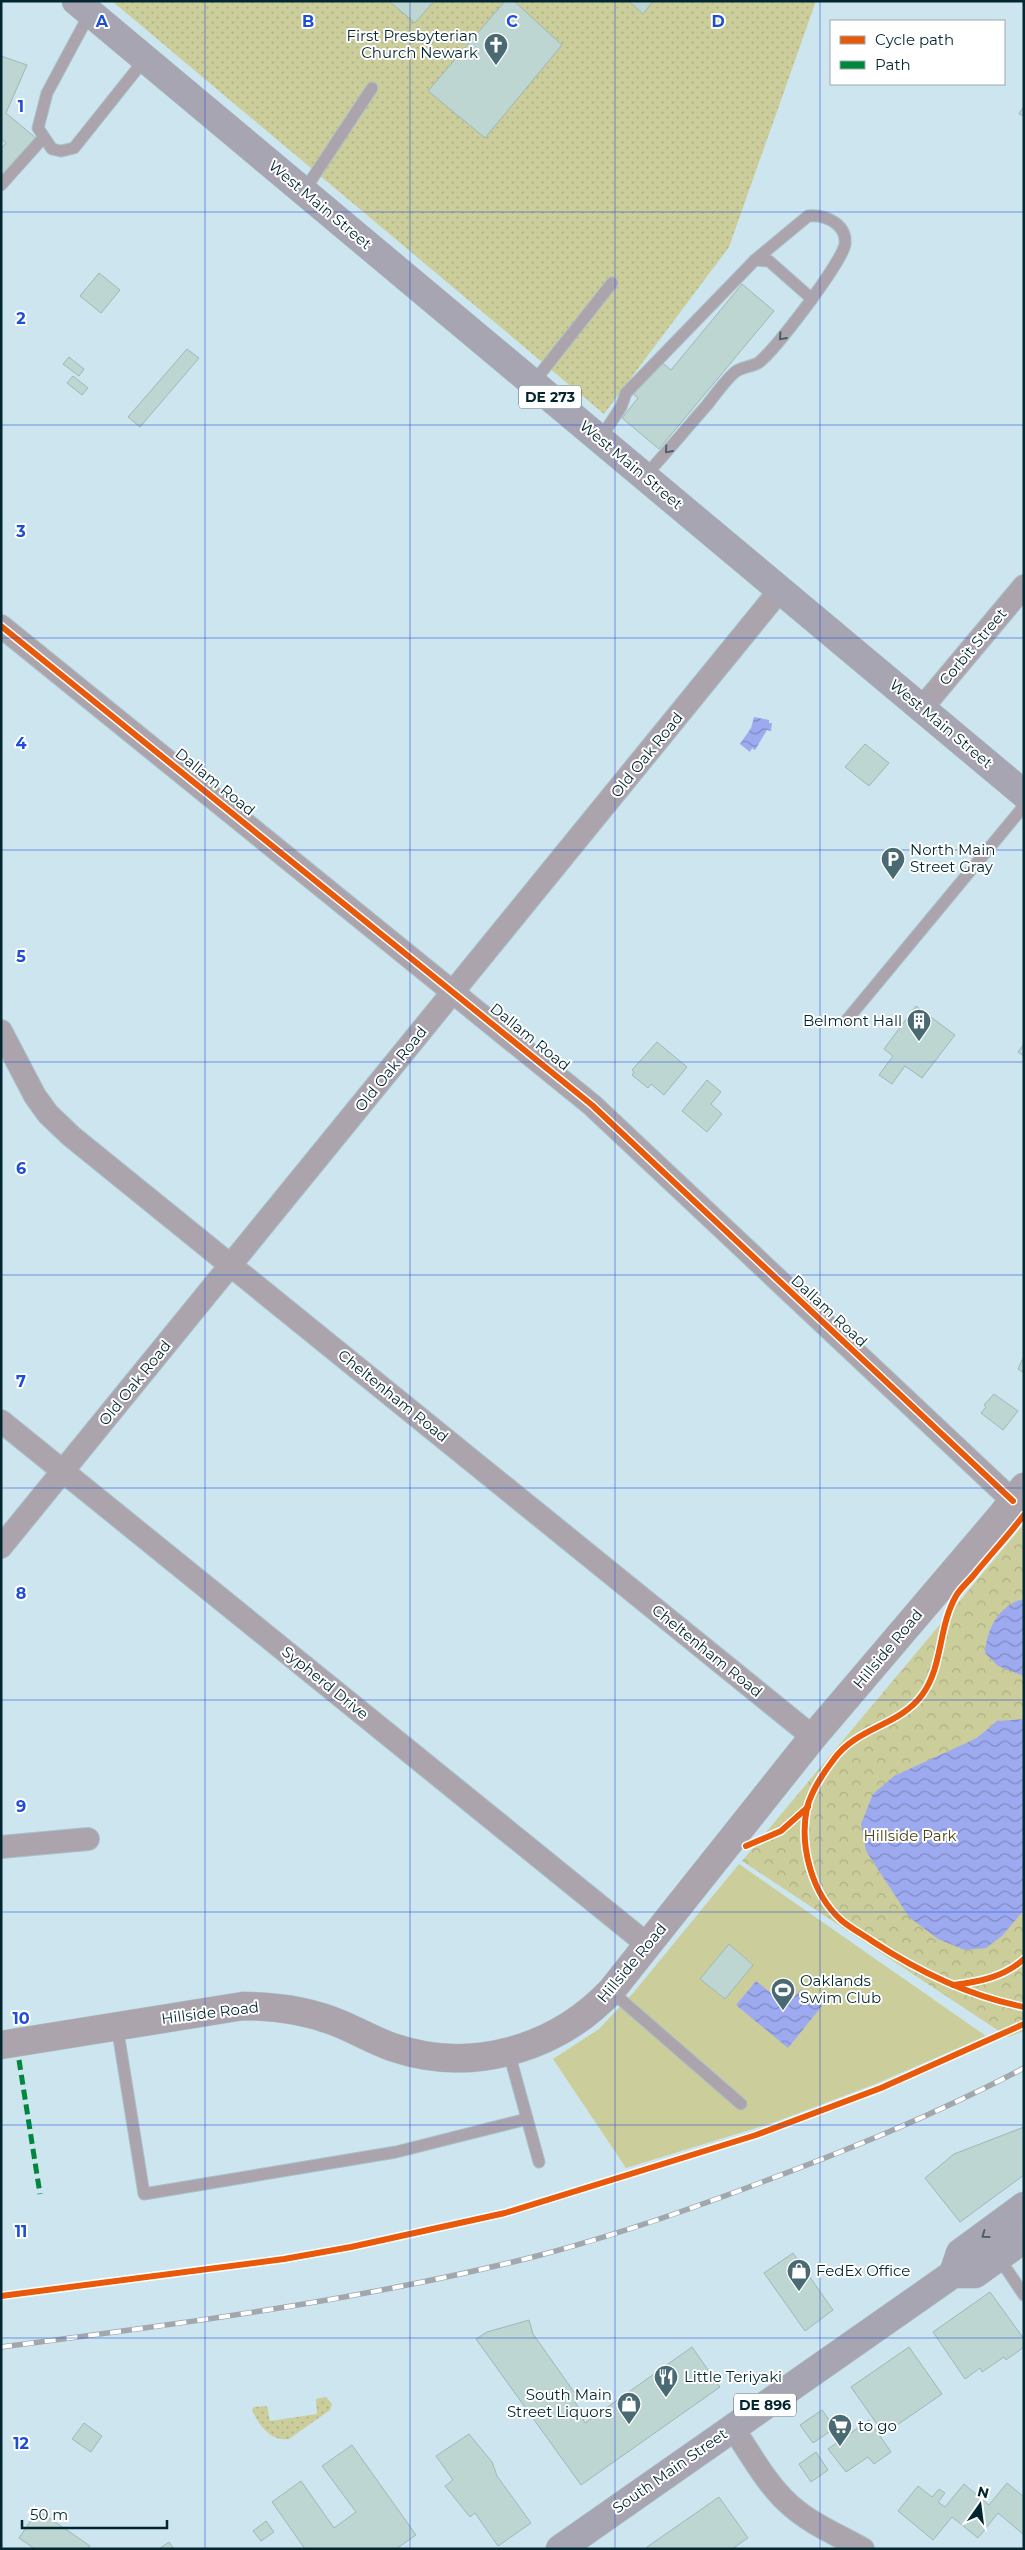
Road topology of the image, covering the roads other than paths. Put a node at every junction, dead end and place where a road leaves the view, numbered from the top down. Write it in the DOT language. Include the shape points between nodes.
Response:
graph roads {
  1 [pos="83,7"];
  2 [pos="145,59"];
  3 [pos="372,88"];
  4 [pos="43,138"];
  5 [pos="1,185"];
  6 [pos="304,191"];
  7 [pos="755,260"];
  8 [pos="612,283"];
  9 [pos="812,299"];
  10 [pos="533,383"];
  11 [pos="600,439"];
  12 [pos="645,476"];
  13 [pos="1024,586"];
  14 [pos="780,590"];
  15 [pos="1,626"];
  16 [pos="922,708"];
  17 [pos="1024,794"];
  18 [pos="1024,806"];
  19 [pos="454,992"];
  20 [pos="846,1021"];
  21 [pos="1,1031"];
  22 [pos="231,1265"];
  23 [pos="1,1420"];
  24 [pos="64,1471"];
  25 [pos="1019,1494"];
  26 [pos="1,1547"];
  27 [pos="813,1737"];
  28 [pos="88,1839"];
  29 [pos="1,1847"];
  30 [pos="648,1945"];
  31 [pos="611,1991"];
  32 [pos="117,2026"];
  33 [pos="1,2045"];
  34 [pos="509,2053"];
  35 [pos="741,2104"];
  36 [pos="527,2119"];
  37 [pos="539,2162"];
  38 [pos="1024,2206"];
  39 [pos="1024,2239"];
  40 [pos="999,2258"];
  41 [pos="953,2274"];
  42 [pos="1024,2296"];
  43 [pos="733,2428"];
  44 [pos="560,2549"];
  45 [pos="863,2549"];
  1 -- 2 [label="main road, West Main Street / DE 273"];
  1 -- 4 [label="lane" via="47,93 38,128"];
  2 -- 4 [label="lane" via="74,148 52,149"];
  2 -- 6 [label="main road, West Main Street / DE 273"];
  3 -- 6 [label="lane"];
  4 -- 5 [label="lane"];
  6 -- 10 [label="main road, West Main Street / DE 273"];
  7 -- 9 [label="lane" via="769,261"];
  7 -- 9 [label="lane" via="808,216 832,220 844,236 843,250"];
  7 -- 11 [label="lane" via="626,393 621,407"];
  8 -- 10 [label="lane"];
  9 -- 12 [label="lane, one-way" via="758,362 735,372"];
  10 -- 11 [label="main road, West Main Street / DE 273"];
  11 -- 12 [label="main road, West Main Street / DE 273"];
  12 -- 14 [label="main road, West Main Street / DE 273"];
  13 -- 16 [label="street, Corbit Street"];
  14 -- 16 [label="main road, West Main Street / DE 273"];
  14 -- 19 [label="street, Old Oak Road"];
  15 -- 19 [label="street, Dallam Road"];
  16 -- 17 [label="main road, West Main Street / DE 273"];
  18 -- 20 [label="lane"];
  19 -- 22 [label="street, Old Oak Road"];
  19 -- 25 [label="street, Dallam Road" via="605,1116"];
  21 -- 22 [label="street, Cheltenham Road" via="48,1114"];
  22 -- 24 [label="street, Old Oak Road"];
  22 -- 27 [label="street, Cheltenham Road"];
  23 -- 24 [label="street, Sypherd Drive"];
  24 -- 26 [label="street, Old Oak Road"];
  24 -- 30 [label="street, Sypherd Drive"];
  25 -- 27 [label="street, Hillside Road"];
  27 -- 30 [label="street, Hillside Road"];
  28 -- 29 [label="street"];
  30 -- 31 [label="street, Hillside Road"];
  31 -- 34 [label="street, Hillside Road" via="571,2025"];
  31 -- 35 [label="lane"];
  32 -- 33 [label="street, Hillside Road"];
  32 -- 34 [label="street, Hillside Road" via="222,2009 277,2007 320,2016 413,2054 465,2058"];
  32 -- 36 [label="lane" via="144,2194 396,2152"];
  34 -- 36 [label="lane"];
  36 -- 37 [label="lane"];
  38 -- 41 [label="main road, one-way" via="960,2253"];
  39 -- 40 [label="main road"];
  40 -- 41 [label="main road" via="975,2274"];
  40 -- 42 [label="lane"];
  41 -- 43 [label="main road, South Main Street / DE 896"];
  43 -- 44 [label="main road, South Main Street / DE 896"];
  43 -- 45 [label="street" via="789,2505"];
}
